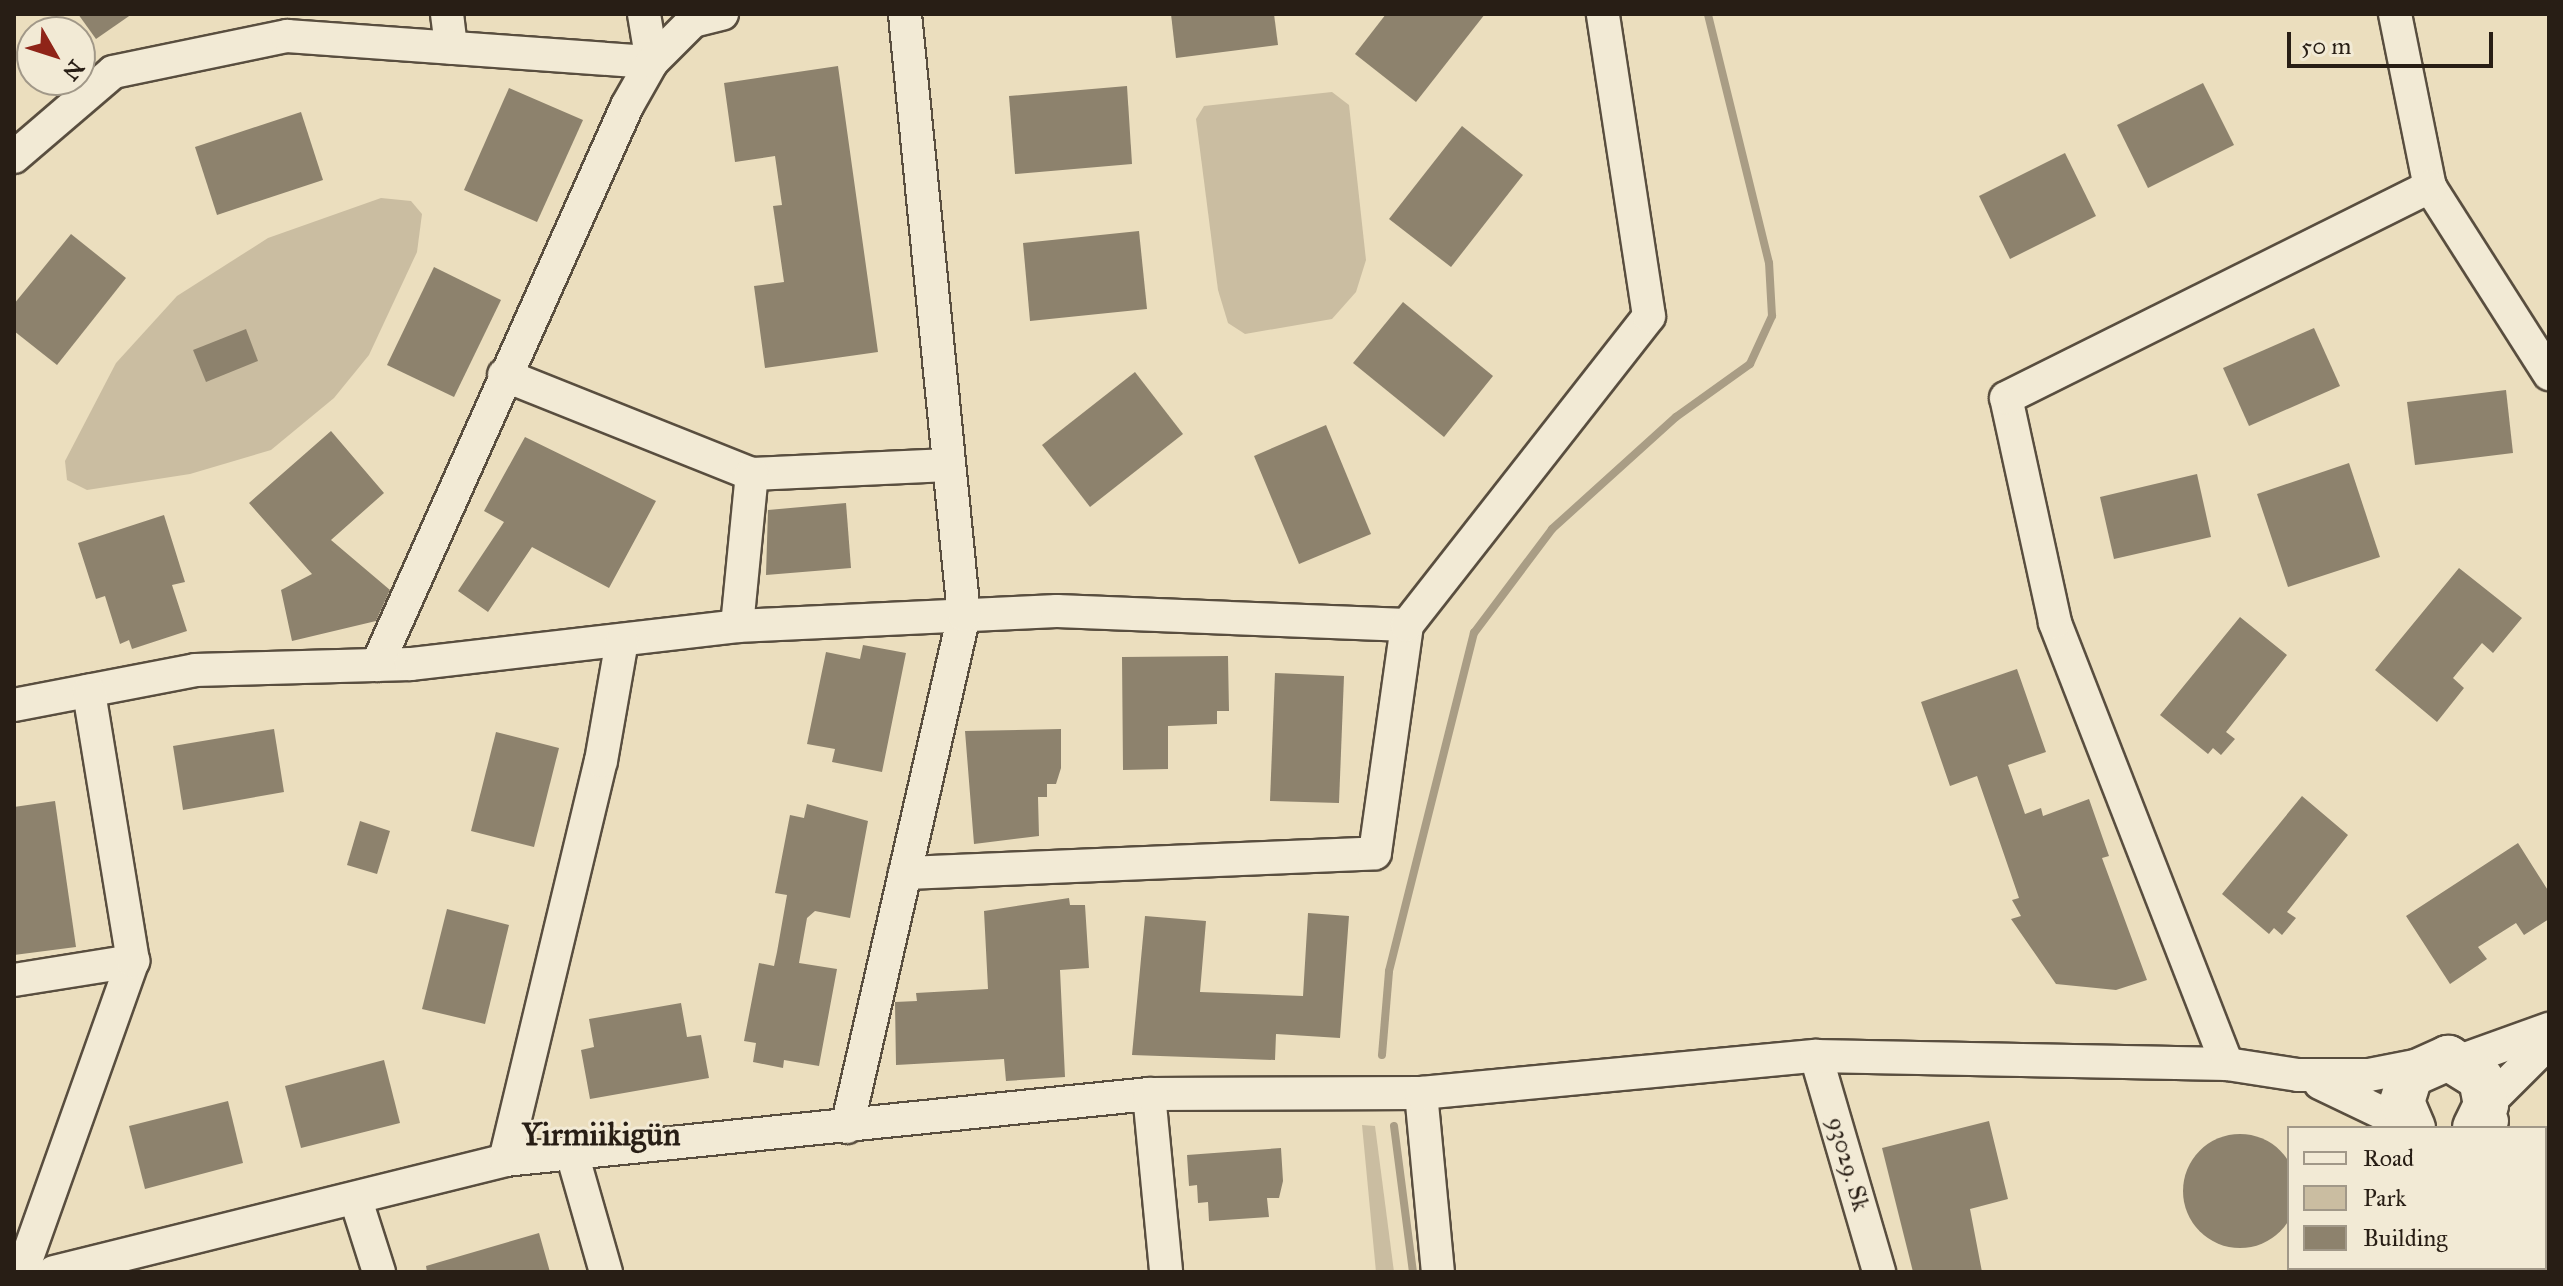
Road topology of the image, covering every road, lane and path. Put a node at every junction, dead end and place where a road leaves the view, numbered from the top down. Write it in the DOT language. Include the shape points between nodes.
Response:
graph roads {
  1 [pos="447,14"];
  2 [pos="644,14"];
  3 [pos="722,14"];
  4 [pos="905,14"];
  5 [pos="1603,14"];
  6 [pos="2395,14"];
  7 [pos="451,48"];
  8 [pos="652,62"];
  9 [pos="14,157"];
  10 [pos="2430,187"];
  11 [pos="2549,374"];
  12 [pos="504,375"];
  13 [pos="949,465"];
  14 [pos="752,474"];
  15 [pos="964,615"];
  16 [pos="1407,625"];
  17 [pos="737,626"];
  18 [pos="622,641"];
  19 [pos="377,665"];
  20 [pos="89,691"];
  21 [pos="14,705"];
  22 [pos="905,873"];
  23 [pos="133,961"];
  24 [pos="14,980"];
  25 [pos="2549,1029"];
  26 [pos="2549,1042"];
  27 [pos="1816,1056"];
  28 [pos="2440,1063"];
  29 [pos="2227,1064"];
  30 [pos="2298,1075"];
  31 [pos="1421,1093"];
  32 [pos="1149,1094"];
  33 [pos="2485,1120"];
  34 [pos="2409,1126"];
  35 [pos="2412,1126"];
  36 [pos="847,1127"];
  37 [pos="573,1157"];
  38 [pos="505,1160"];
  39 [pos="356,1200"];
  40 [pos="22,1272"];
  41 [pos="54,1272"];
  42 [pos="379,1272"];
  43 [pos="606,1272"];
  44 [pos="1166,1272"];
  45 [pos="1438,1272"];
  46 [pos="1879,1272"];
  1 -- 7 [label="street"];
  2 -- 8 [label="street"];
  3 -- 8 [label="street" via="693,21"];
  4 -- 13 [label="street"];
  5 -- 16 [label="street" via="1649,316"];
  6 -- 10 [label="street"];
  7 -- 8 [label="street"];
  7 -- 9 [label="street" via="287,36 113,72"];
  8 -- 12 [label="street"];
  10 -- 11 [label="street"];
  10 -- 29 [label="street" via="2006,398 2055,622"];
  12 -- 14 [label="street"];
  12 -- 19 [label="street"];
  13 -- 14 [label="street"];
  13 -- 15 [label="street"];
  14 -- 17 [label="street"];
  15 -- 16 [label="street" via="1057,611"];
  15 -- 17 [label="street"];
  15 -- 22 [label="street"];
  16 -- 22 [label="street" via="1375,853"];
  17 -- 18 [label="street"];
  18 -- 19 [label="street"];
  18 -- 38 [label="street" via="601,761"];
  19 -- 20 [label="street" via="195,670"];
  20 -- 21 [label="street"];
  20 -- 23 [label="street"];
  22 -- 36 [label="street"];
  23 -- 24 [label="street"];
  23 -- 40 [label="street"];
  25 -- 28 [label="street"];
  26 -- 33 [label="street"];
  27 -- 29 [label="street"];
  27 -- 31 [label="street"];
  27 -- 46 [label="street, 93029. Sk"];
  28 -- 30 [label="street" via="2369,1075"];
  28 -- 33 [label="street" via="2481,1079"];
  28 -- 35 [label="street" via="2402,1102"];
  29 -- 30 [label="street"];
  30 -- 34 [label="street" via="2349,1093"];
  31 -- 32 [label="street"];
  31 -- 45 [label="street"];
  32 -- 36 [label="street"];
  32 -- 44 [label="street"];
  36 -- 37 [label="street"];
  37 -- 38 [label="street"];
  37 -- 43 [label="street"];
  38 -- 39 [label="street"];
  39 -- 41 [label="street"];
  39 -- 42 [label="street"];
}
